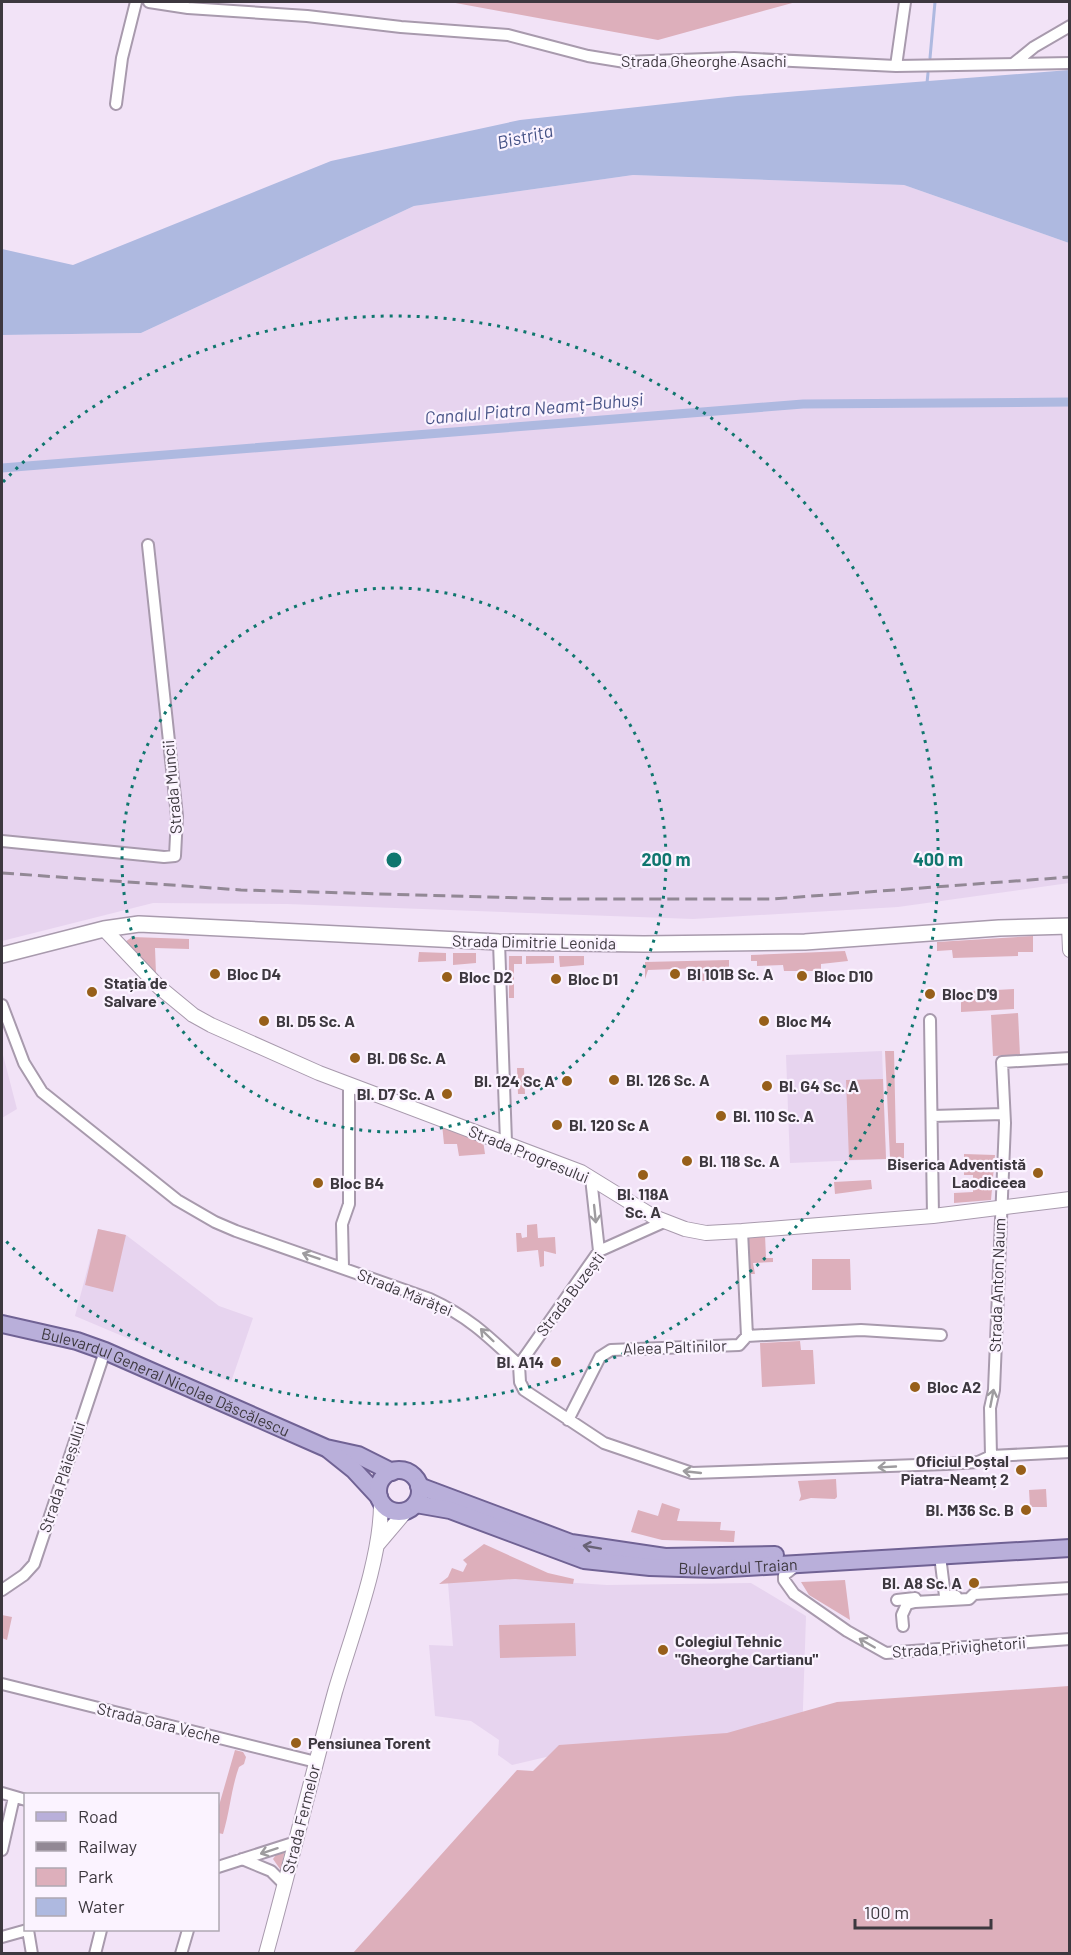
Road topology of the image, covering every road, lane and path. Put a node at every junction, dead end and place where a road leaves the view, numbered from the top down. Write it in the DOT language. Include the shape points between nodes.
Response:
graph roads {
  1 [pos="136,2"];
  2 [pos="149,2"];
  3 [pos="905,2"];
  4 [pos="1070,26"];
  5 [pos="1070,63"];
  6 [pos="1013,64"];
  7 [pos="896,66"];
  8 [pos="117,104"];
  9 [pos="148,545"];
  10 [pos="2,840"];
  11 [pos="1069,926"];
  12 [pos="104,929"];
  13 [pos="499,942"];
  14 [pos="1070,950"];
  15 [pos="2,955"];
  16 [pos="2,1005"];
  17 [pos="930,1020"];
  18 [pos="1070,1058"];
  19 [pos="349,1084"];
  20 [pos="1003,1114"];
  21 [pos="932,1116"];
  22 [pos="506,1142"];
  23 [pos="591,1178"];
  24 [pos="1070,1199"];
  25 [pos="1000,1206"];
  26 [pos="933,1216"];
  27 [pos="666,1221"];
  28 [pos="742,1231"];
  29 [pos="599,1251"];
  30 [pos="343,1267"];
  31 [pos="2,1324"];
  32 [pos="941,1335"];
  33 [pos="747,1336"];
  34 [pos="105,1351"];
  35 [pos="519,1365"];
  36 [pos="568,1420"];
  37 [pos="326,1448"];
  38 [pos="1070,1452"];
  39 [pos="991,1456"];
  40 [pos="392,1472"];
  41 [pos="419,1486"];
  42 [pos="380,1499"];
  43 [pos="411,1507"];
  44 [pos="1070,1537"];
  45 [pos="376,1546"];
  46 [pos="1070,1548"];
  47 [pos="940,1556"];
  48 [pos="797,1565"];
  49 [pos="1070,1588"];
  50 [pos="2,1590"];
  51 [pos="974,1594"];
  52 [pos="945,1596"];
  53 [pos="897,1600"];
  54 [pos="903,1626"];
  55 [pos="1070,1639"];
  56 [pos="2,1684"];
  57 [pos="316,1762"];
  58 [pos="2,1793"];
  59 [pos="20,1798"];
  60 [pos="296,1842"];
  61 [pos="2,1850"];
  62 [pos="242,1859"];
  63 [pos="219,1867"];
  64 [pos="285,1885"];
  65 [pos="24,1930"];
  66 [pos="29,1931"];
  67 [pos="100,1931"];
  68 [pos="187,1931"];
  69 [pos="2,1937"];
  70 [pos="32,1953"];
  71 [pos="95,1953"];
  72 [pos="181,1953"];
  73 [pos="266,1953"];
  1 -- 8 [label="street"];
  2 -- 7 [label="street, Strada Gheorghe Asachi" via="188,9 508,35 610,61 734,58"];
  3 -- 7 [label="street"];
  4 -- 6 [label="street"];
  5 -- 6 [label="street, Strada Gheorghe Asachi"];
  6 -- 7 [label="street, Strada Gheorghe Asachi"];
  9 -- 10 [label="street, Strada Muncii" via="177,816 175,856"];
  11 -- 13 [label="main road, Strada Dimitrie Leonida" via="770,943"];
  11 -- 14 [label="street"];
  12 -- 13 [label="main road, Strada Dimitrie Leonida" via="168,924"];
  12 -- 15 [label="main road, Strada Dimitrie Leonida"];
  12 -- 19 [label="street, Strada Progresului" via="159,987 193,1015 253,1045"];
  13 -- 22 [label="street"];
  30 -- 16 [label="street, Strada Mărăței, one-way" via="215,1222 161,1188 42,1092 28,1071"];
  17 -- 21 [label="street"];
  18 -- 20 [label="street, Strada Anton Naum" via="1002,1062"];
  19 -- 22 [label="street, Strada Progresului"];
  19 -- 30 [label="street" via="349,1204 342,1224"];
  20 -- 21 [label="street"];
  20 -- 25 [label="street, Strada Anton Naum"];
  21 -- 26 [label="street"];
  22 -- 23 [label="street, Strada Progresului"];
  23 -- 27 [label="street, Strada Progresului"];
  23 -- 29 [label="street, one-way"];
  24 -- 25 [label="street, Strada Progresului"];
  25 -- 26 [label="street, Strada Progresului"];
  39 -- 25 [label="street, Strada Anton Naum, one-way"];
  26 -- 28 [label="street, Strada Progresului"];
  27 -- 28 [label="street, Strada Progresului" via="697,1232"];
  27 -- 29 [label="street, Strada Buzești"];
  28 -- 33 [label="street, Aleea Paltinilor"];
  29 -- 35 [label="street, Strada Buzești"];
  35 -- 30 [label="street, Strada Mărăței, one-way" via="461,1314"];
  31 -- 34 [label="main road, Bulevardul General Nicolae Dăscălescu"];
  32 -- 33 [label="street, Aleea Paltinilor" via="861,1330"];
  33 -- 36 [label="street, Aleea Paltinilor" via="739,1345 605,1352"];
  34 -- 37 [label="main road, Bulevardul General Nicolae Dăscălescu"];
  34 -- 50 [label="street, Strada Plăieșului" via="34,1564"];
  35 -- 36 [label="street, Strada Mărăței" via="524,1390"];
  39 -- 36 [label="street, Strada Mărăței, one-way" via="978,1462 692,1473 604,1443"];
  37 -- 40 [label="main road, Bulevardul General Nicolae Dăscălescu" via="358,1455"];
  37 -- 42 [label="main road, Bulevardul General Nicolae Dăscălescu" via="354,1470"];
  38 -- 39 [label="street, Strada Mărăței"];
  40 -- 41 [label="main road" via="411,1474"];
  40 -- 42 [label="main road" via="382,1479"];
  41 -- 43 [label="main road"];
  44 -- 41 [label="main road, Bulevardul Traian, one-way" via="819,1553 665,1557 571,1543"];
  42 -- 43 [label="main road" via="389,1510"];
  42 -- 45 [label="street, Strada Fermelor"];
  43 -- 45 [label="street, Strada Fermelor"];
  43 -- 48 [label="main road, Bulevardul Traian" via="450,1510 584,1560 682,1568"];
  45 -- 57 [label="street, Strada Fermelor"];
  46 -- 47 [label="main road, Bulevardul Traian"];
  47 -- 48 [label="main road, Bulevardul Traian"];
  47 -- 52 [label="street"];
  55 -- 48 [label="street, Strada Privighetorii, one-way" via="886,1653 794,1594 784,1575"];
  49 -- 51 [label="street"];
  51 -- 52 [label="street"];
  51 -- 54 [label="street" via="969,1599 907,1605 902,1615"];
  52 -- 53 [label="street"];
  56 -- 57 [label="street, Strada Gara Veche"];
  57 -- 60 [label="street, Strada Fermelor"];
  58 -- 59 [label="street"];
  59 -- 61 [label="street"];
  60 -- 62 [label="street, one-way"];
  60 -- 64 [label="street, Strada Fermelor"];
  62 -- 63 [label="street"];
  62 -- 64 [label="street" via="271,1871"];
  64 -- 73 [label="street, Strada Fermelor"];
  65 -- 69 [label="street"];
  66 -- 70 [label="street"];
  67 -- 71 [label="street"];
  68 -- 72 [label="street"];
}
